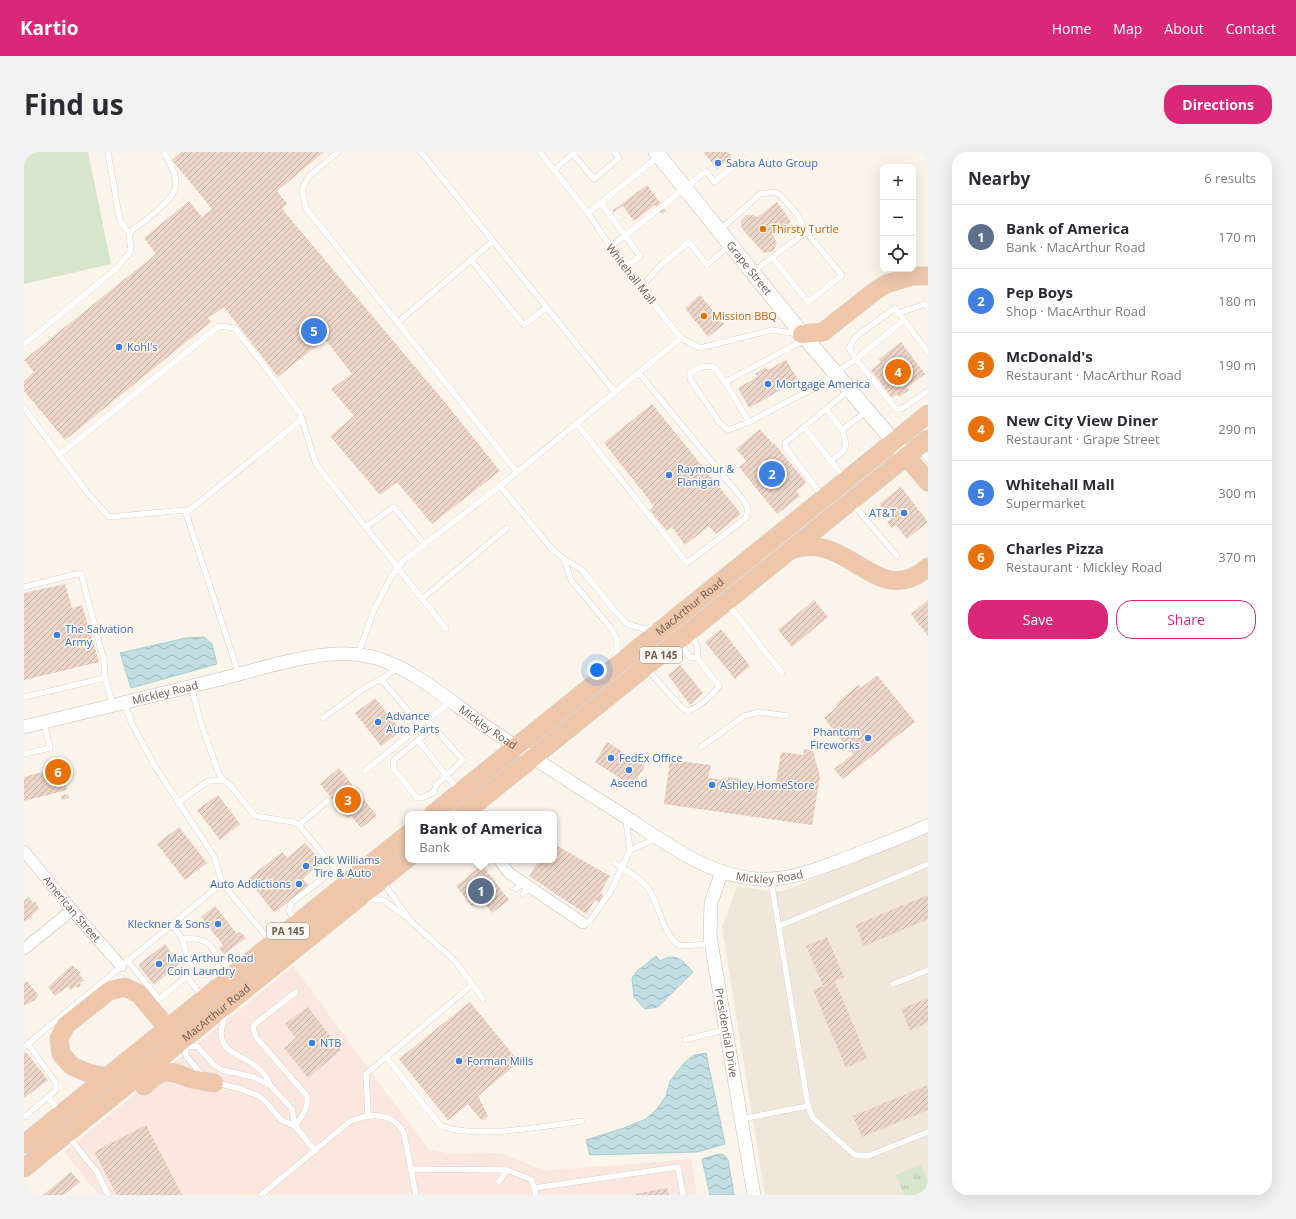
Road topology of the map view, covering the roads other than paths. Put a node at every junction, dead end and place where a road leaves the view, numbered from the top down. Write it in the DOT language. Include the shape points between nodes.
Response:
graph roads {
  1 [pos="108,152"];
  2 [pos="164,152"];
  3 [pos="338,152"];
  4 [pos="421,152"];
  5 [pos="540,152"];
  6 [pos="614,152"];
  7 [pos="574,153"];
  8 [pos="657,154"];
  9 [pos="743,159"];
  10 [pos="554,170"];
  11 [pos="685,189"];
  12 [pos="601,203"];
  13 [pos="588,213"];
  14 [pos="719,231"];
  15 [pos="806,232"];
  16 [pos="129,233"];
  17 [pos="625,236"];
  18 [pos="493,242"];
  19 [pos="730,245"];
  20 [pos="609,247"];
  21 [pos="772,257"];
  22 [pos="472,261"];
  23 [pos="625,268"];
  24 [pos="752,272"];
  25 [pos="928,276"];
  26 [pos="640,288"];
  27 [pos="546,308"];
  28 [pos="928,308"];
  29 [pos="899,313"];
  30 [pos="904,320"];
  31 [pos="397,323"];
  32 [pos="804,337"];
  33 [pos="681,338"];
  34 [pos="24,344"];
  35 [pos="928,352"];
  36 [pos="856,359"];
  37 [pos="639,373"];
  38 [pos="835,373"];
  39 [pos="725,382"];
  40 [pos="849,390"];
  41 [pos="928,391"];
  42 [pos="615,392"];
  43 [pos="24,408"];
  44 [pos="826,409"];
  45 [pos="867,410"];
  46 [pos="928,414"];
  47 [pos="302,419"];
  48 [pos="749,422"];
  49 [pos="576,424"];
  50 [pos="804,427"];
  51 [pos="842,430"];
  52 [pos="894,442"];
  53 [pos="920,451"];
  54 [pos="59,455"];
  55 [pos="831,461"];
  56 [pos="517,472"];
  57 [pos="846,481"];
  58 [pos="928,482"];
  59 [pos="500,486"];
  60 [pos="824,498"];
  61 [pos="851,502"];
  62 [pos="186,513"];
  63 [pos="366,527"];
  64 [pos="507,528"];
  65 [pos="424,544"];
  66 [pos="790,551"];
  67 [pos="897,556"];
  68 [pos="564,559"];
  69 [pos="928,567"];
  70 [pos="398,569"];
  71 [pos="24,587"];
  72 [pos="422,599"];
  73 [pos="726,602"];
  74 [pos="673,621"];
  75 [pos="446,629"];
  76 [pos="685,636"];
  77 [pos="358,654"];
  78 [pos="697,658"];
  79 [pos="399,667"];
  80 [pos="646,668"];
  81 [pos="611,672"];
  82 [pos="782,673"];
  83 [pos="239,674"];
  84 [pos="105,678"];
  85 [pos="381,679"];
  86 [pos="192,686"];
  87 [pos="24,697"];
  88 [pos="451,701"];
  89 [pos="119,704"];
  90 [pos="787,716"];
  91 [pos="323,718"];
  92 [pos="428,721"];
  93 [pos="44,722"];
  94 [pos="421,726"];
  95 [pos="24,727"];
  96 [pos="434,727"];
  97 [pos="418,740"];
  98 [pos="516,747"];
  99 [pos="701,748"];
  100 [pos="24,754"];
  101 [pos="532,759"];
  102 [pos="365,771"];
  103 [pos="446,774"];
  104 [pos="223,780"];
  105 [pos="460,792"];
  106 [pos="327,801"];
  107 [pos="178,802"];
  108 [pos="478,807"];
  109 [pos="437,811"];
  110 [pos="626,818"];
  111 [pos="299,825"];
  112 [pos="928,825"];
  113 [pos="405,836"];
  114 [pos="658,838"];
  115 [pos="630,850"];
  116 [pos="24,851"];
  117 [pos="405,860"];
  118 [pos="502,863"];
  119 [pos="615,863"];
  120 [pos="928,864"];
  121 [pos="621,867"];
  122 [pos="335,869"];
  123 [pos="722,871"];
  124 [pos="382,879"];
  125 [pos="771,880"];
  126 [pos="222,883"];
  127 [pos="347,883"];
  128 [pos="354,901"];
  129 [pos="72,910"];
  130 [pos="412,922"];
  131 [pos="298,923"];
  132 [pos="583,923"];
  133 [pos="172,924"];
  134 [pos="779,926"];
  135 [pos="182,939"];
  136 [pos="273,943"];
  137 [pos="711,944"];
  138 [pos="24,949"];
  139 [pos="124,963"];
  140 [pos="928,970"];
  141 [pos="217,979"];
  142 [pos="893,984"];
  143 [pos="472,985"];
  144 [pos="296,992"];
  145 [pos="204,999"];
  146 [pos="484,999"];
  147 [pos="233,1000"];
  148 [pos="167,1028"];
  149 [pos="727,1029"];
  150 [pos="685,1040"];
  151 [pos="26,1045"];
  152 [pos="182,1045"];
  153 [pos="386,1057"];
  154 [pos="107,1077"];
  155 [pos="214,1082"];
  156 [pos="270,1085"];
  157 [pos="112,1097"];
  158 [pos="48,1098"];
  159 [pos="808,1106"];
  160 [pos="61,1114"];
  161 [pos="368,1116"];
  162 [pos="24,1117"];
  163 [pos="742,1119"];
  164 [pos="582,1121"];
  165 [pos="295,1126"];
  166 [pos="928,1132"];
  167 [pos="66,1134"];
  168 [pos="25,1140"];
  169 [pos="315,1151"];
  170 [pos="24,1168"];
  171 [pos="410,1169"];
  172 [pos="507,1170"];
  173 [pos="499,1182"];
  174 [pos="534,1188"];
  175 [pos="108,1195"];
  176 [pos="261,1195"];
  177 [pos="416,1195"];
  178 [pos="536,1195"];
  179 [pos="683,1195"];
  180 [pos="754,1195"];
  1 -- 16 [label="lane" via="120,221"];
  2 -- 16 [label="lane" via="175,175 176,186 170,199"];
  3 -- 31 [label="lane" via="309,176 302,189 306,208"];
  4 -- 18 [label="lane"];
  5 -- 10 [label="lane, Whitehall Mall"];
  6 -- 7 [label="lane" via="619,158 594,179"];
  7 -- 10 [label="lane"];
  8 -- 11 [label="main road, Grape Street"];
  8 -- 12 [label="lane"];
  9 -- 11 [label="lane" via="714,182 706,171"];
  10 -- 13 [label="lane, Whitehall Mall"];
  11 -- 14 [label="main road, Grape Street"];
  11 -- 17 [label="lane"];
  12 -- 13 [label="lane"];
  12 -- 17 [label="lane"];
  13 -- 20 [label="lane, Whitehall Mall"];
  14 -- 15 [label="lane" via="760,194 775,192 797,214"];
  14 -- 19 [label="main road, Grape Street"];
  15 -- 21 [label="lane"];
  15 -- 21 [label="lane" via="842,274 808,302"];
  16 -- 34 [label="lane" via="131,251 118,268"];
  17 -- 20 [label="lane"];
  17 -- 23 [label="lane" via="640,256"];
  18 -- 22 [label="lane"];
  18 -- 27 [label="lane"];
  19 -- 24 [label="main road, Grape Street"];
  19 -- 26 [label="lane" via="707,266 689,242 662,264"];
  20 -- 23 [label="lane, Whitehall Mall"];
  21 -- 24 [label="lane"];
  22 -- 27 [label="lane" via="524,325"];
  22 -- 31 [label="lane"];
  23 -- 26 [label="lane, Whitehall Mall"];
  24 -- 32 [label="main road, Grape Street"];
  25 -- 32 [label="highway" via="906,278 886,284 823,332"];
  26 -- 33 [label="lane, Whitehall Mall"];
  27 -- 42 [label="lane"];
  28 -- 29 [label="lane" via="925,304"];
  29 -- 30 [label="lane"];
  29 -- 36 [label="lane" via="895,308 855,337 849,348"];
  30 -- 35 [label="lane"];
  30 -- 36 [label="lane"];
  31 -- 56 [label="lane"];
  32 -- 33 [label="lane, Whitehall Mall" via="772,330 700,348"];
  32 -- 38 [label="main road, Grape Street"];
  32 -- 39 [label="lane"];
  33 -- 37 [label="lane"];
  36 -- 38 [label="lane"];
  36 -- 41 [label="lane" via="896,409 901,409"];
  37 -- 42 [label="lane"];
  37 -- 49 [label="lane" via="745,502 748,510 746,518 688,563"];
  38 -- 40 [label="main road, Grape Street"];
  38 -- 48 [label="lane" via="812,389"];
  39 -- 48 [label="lane"];
  39 -- 48 [label="lane" via="714,367 702,366 690,373 690,379 719,422 728,430"];
  40 -- 44 [label="lane"];
  40 -- 45 [label="main road, Grape Street"];
  42 -- 49 [label="lane"];
  43 -- 54 [label="lane"];
  44 -- 50 [label="lane"];
  44 -- 51 [label="lane"];
  45 -- 51 [label="lane"];
  45 -- 52 [label="main road, Grape Street"];
  46 -- 52 [label="highway, MacArthur Road / PA 145"];
  47 -- 54 [label="lane" via="235,328 219,326"];
  47 -- 62 [label="lane"];
  47 -- 63 [label="lane" via="316,464"];
  49 -- 56 [label="lane"];
  50 -- 55 [label="lane"];
  50 -- 60 [label="lane" via="785,443 786,448"];
  51 -- 55 [label="lane" via="847,444 845,450"];
  52 -- 53 [label="main road, Grape Street"];
  52 -- 57 [label="highway, MacArthur Road / PA 145"];
  53 -- 58 [label="highway"];
  53 -- 61 [label="highway, MacArthur Road / PA 145"];
  54 -- 62 [label="lane" via="86,492 109,517 185,510"];
  55 -- 57 [label="lane"];
  56 -- 59 [label="lane"];
  57 -- 60 [label="highway, MacArthur Road / PA 145"];
  59 -- 65 [label="lane"];
  59 -- 68 [label="lane" via="552,549"];
  60 -- 74 [label="highway, MacArthur Road / PA 145"];
  61 -- 66 [label="highway, MacArthur Road / PA 145"];
  61 -- 67 [label="lane"];
  62 -- 83 [label="lane"];
  63 -- 65 [label="lane" via="394,507"];
  63 -- 70 [label="lane"];
  64 -- 72 [label="lane"];
  65 -- 70 [label="lane" via="403,561"];
  66 -- 69 [label="highway" via="811,546 823,547 847,558 875,576 892,581 912,578"];
  66 -- 73 [label="highway, MacArthur Road / PA 145"];
  68 -- 74 [label="lane" via="582,570 627,624 644,629"];
  68 -- 81 [label="lane" via="571,580 611,628 617,640 617,652"];
  70 -- 72 [label="lane"];
  70 -- 77 [label="lane" via="391,576 374,610"];
  71 -- 84 [label="lane" via="80,573 104,660"];
  72 -- 75 [label="lane"];
  73 -- 76 [label="highway, MacArthur Road / PA 145"];
  73 -- 82 [label="lane"];
  74 -- 81 [label="highway, MacArthur Road / PA 145"];
  76 -- 78 [label="lane" via="698,649"];
  76 -- 78 [label="lane" via="690,656"];
  76 -- 80 [label="highway, MacArthur Road / PA 145"];
  77 -- 79 [label="street, Mickley Road" via="386,660"];
  77 -- 83 [label="street, Mickley Road" via="330,654"];
  78 -- 80 [label="lane" via="719,686 696,708 688,711 682,708"];
  79 -- 85 [label="lane"];
  79 -- 88 [label="street, Mickley Road"];
  80 -- 101 [label="highway, MacArthur Road / PA 145"];
  81 -- 98 [label="highway, MacArthur Road / PA 145"];
  83 -- 86 [label="street, Mickley Road"];
  84 -- 87 [label="lane"];
  84 -- 89 [label="lane"];
  85 -- 91 [label="lane"];
  85 -- 94 [label="lane"];
  86 -- 89 [label="street, Mickley Road"];
  86 -- 104 [label="lane" via="201,723"];
  88 -- 92 [label="lane"];
  88 -- 98 [label="street, Mickley Road"];
  89 -- 93 [label="street, Mickley Road"];
  89 -- 107 [label="lane"];
  90 -- 99 [label="lane" via="760,712 744,716"];
  92 -- 94 [label="lane"];
  92 -- 96 [label="lane"];
  93 -- 95 [label="street, Mickley Road"];
  93 -- 100 [label="lane" via="50,748"];
  94 -- 102 [label="lane"];
  96 -- 97 [label="lane"];
  96 -- 103 [label="lane" via="463,760"];
  97 -- 103 [label="lane"];
  97 -- 103 [label="lane" via="394,760 393,768 408,788 417,798 424,797 434,792 436,785"];
  98 -- 101 [label="street, Mickley Road"];
  98 -- 105 [label="highway, MacArthur Road / PA 145"];
  101 -- 108 [label="highway, MacArthur Road / PA 145"];
  101 -- 110 [label="street, Mickley Road"];
  103 -- 105 [label="lane"];
  104 -- 107 [label="lane" via="208,781"];
  104 -- 111 [label="lane" via="255,816"];
  105 -- 109 [label="highway, MacArthur Road / PA 145"];
  106 -- 111 [label="lane"];
  107 -- 126 [label="lane" via="214,856"];
  110 -- 114 [label="street, Mickley Road"];
  110 -- 115 [label="lane"];
  111 -- 122 [label="lane"];
  112 -- 125 [label="street, Mickley Road" via="801,875"];
  113 -- 127 [label="highway, MacArthur Road / PA 145"];
  114 -- 115 [label="lane"];
  114 -- 123 [label="street, Mickley Road"];
  115 -- 121 [label="lane"];
  116 -- 129 [label="street, American Street"];
  117 -- 124 [label="highway, MacArthur Road / PA 145"];
  118 -- 132 [label="street" via="517,884"];
  119 -- 121 [label="lane"];
  120 -- 134 [label="lane"];
  121 -- 132 [label="lane" via="612,889 589,922"];
  121 -- 137 [label="lane" via="647,888 665,931 672,940 680,946"];
  122 -- 127 [label="lane"];
  122 -- 131 [label="lane" via="292,902 289,911"];
  123 -- 125 [label="street, Mickley Road" via="742,877"];
  123 -- 137 [label="street, Presidential Drive" via="711,903"];
  124 -- 128 [label="highway, MacArthur Road / PA 145"];
  124 -- 130 [label="lane"];
  125 -- 134 [label="lane"];
  126 -- 133 [label="lane"];
  126 -- 136 [label="lane"];
  127 -- 131 [label="highway, MacArthur Road / PA 145"];
  128 -- 130 [label="lane" via="383,900"];
  128 -- 147 [label="highway, MacArthur Road / PA 145"];
  129 -- 138 [label="street"];
  129 -- 139 [label="street, American Street"];
  130 -- 143 [label="lane" via="455,961"];
  131 -- 136 [label="highway, MacArthur Road / PA 145"];
  133 -- 135 [label="lane"];
  133 -- 139 [label="lane"];
  134 -- 159 [label="lane"];
  135 -- 141 [label="lane" via="186,957 195,971"];
  135 -- 141 [label="lane" via="203,939 208,944 217,957"];
  136 -- 141 [label="highway, MacArthur Road / PA 145"];
  137 -- 149 [label="street, Presidential Drive"];
  139 -- 145 [label="lane" via="159,998 187,976"];
  139 -- 151 [label="lane"];
  140 -- 142 [label="lane"];
  141 -- 145 [label="highway, MacArthur Road / PA 145"];
  143 -- 146 [label="lane"];
  143 -- 153 [label="lane"];
  144 -- 165 [label="lane" via="253,1028 256,1037 306,1096 306,1108"];
  145 -- 148 [label="highway, MacArthur Road / PA 145"];
  147 -- 152 [label="highway, MacArthur Road / PA 145"];
  147 -- 156 [label="lane" via="222,1023 220,1036 231,1052 262,1070"];
  148 -- 152 [label="highway"];
  148 -- 154 [label="highway, MacArthur Road / PA 145"];
  148 -- 154 [label="highway" via="140,994 125,987 109,991 66,1024 59,1039 61,1054 65,1060 79,1070"];
  149 -- 150 [label="lane"];
  149 -- 163 [label="street, Presidential Drive"];
  151 -- 158 [label="lane" via="56,1083 56,1090"];
  152 -- 155 [label="lane" via="186,1056 205,1078"];
  152 -- 156 [label="lane" via="197,1046 222,1070 254,1077"];
  152 -- 157 [label="highway, MacArthur Road / PA 145"];
  153 -- 161 [label="lane" via="366,1074"];
  153 -- 164 [label="lane" via="440,1125 450,1130 472,1133"];
  154 -- 160 [label="highway, MacArthur Road / PA 145"];
  155 -- 157 [label="highway" via="165,1072 155,1076 136,1093 126,1097"];
  155 -- 165 [label="lane" via="252,1092 265,1101 281,1120"];
  156 -- 165 [label="lane" via="292,1109"];
  157 -- 167 [label="highway, MacArthur Road / PA 145"];
  158 -- 160 [label="lane"];
  158 -- 162 [label="lane"];
  159 -- 163 [label="lane"];
  159 -- 166 [label="lane" via="813,1118 855,1155 868,1156"];
  160 -- 168 [label="highway, MacArthur Road / PA 145"];
  161 -- 169 [label="lane" via="349,1122"];
  161 -- 171 [label="lane" via="383,1116 400,1126 404,1134"];
  163 -- 180 [label="street, Presidential Drive"];
  165 -- 169 [label="lane"];
  167 -- 170 [label="highway, MacArthur Road / PA 145"];
  167 -- 175 [label="lane" via="96,1172"];
  169 -- 176 [label="lane"];
  171 -- 172 [label="lane"];
  171 -- 177 [label="lane"];
  172 -- 173 [label="lane"];
  172 -- 174 [label="lane" via="532,1180"];
  174 -- 178 [label="lane"];
  174 -- 179 [label="lane" via="678,1167"];
}
